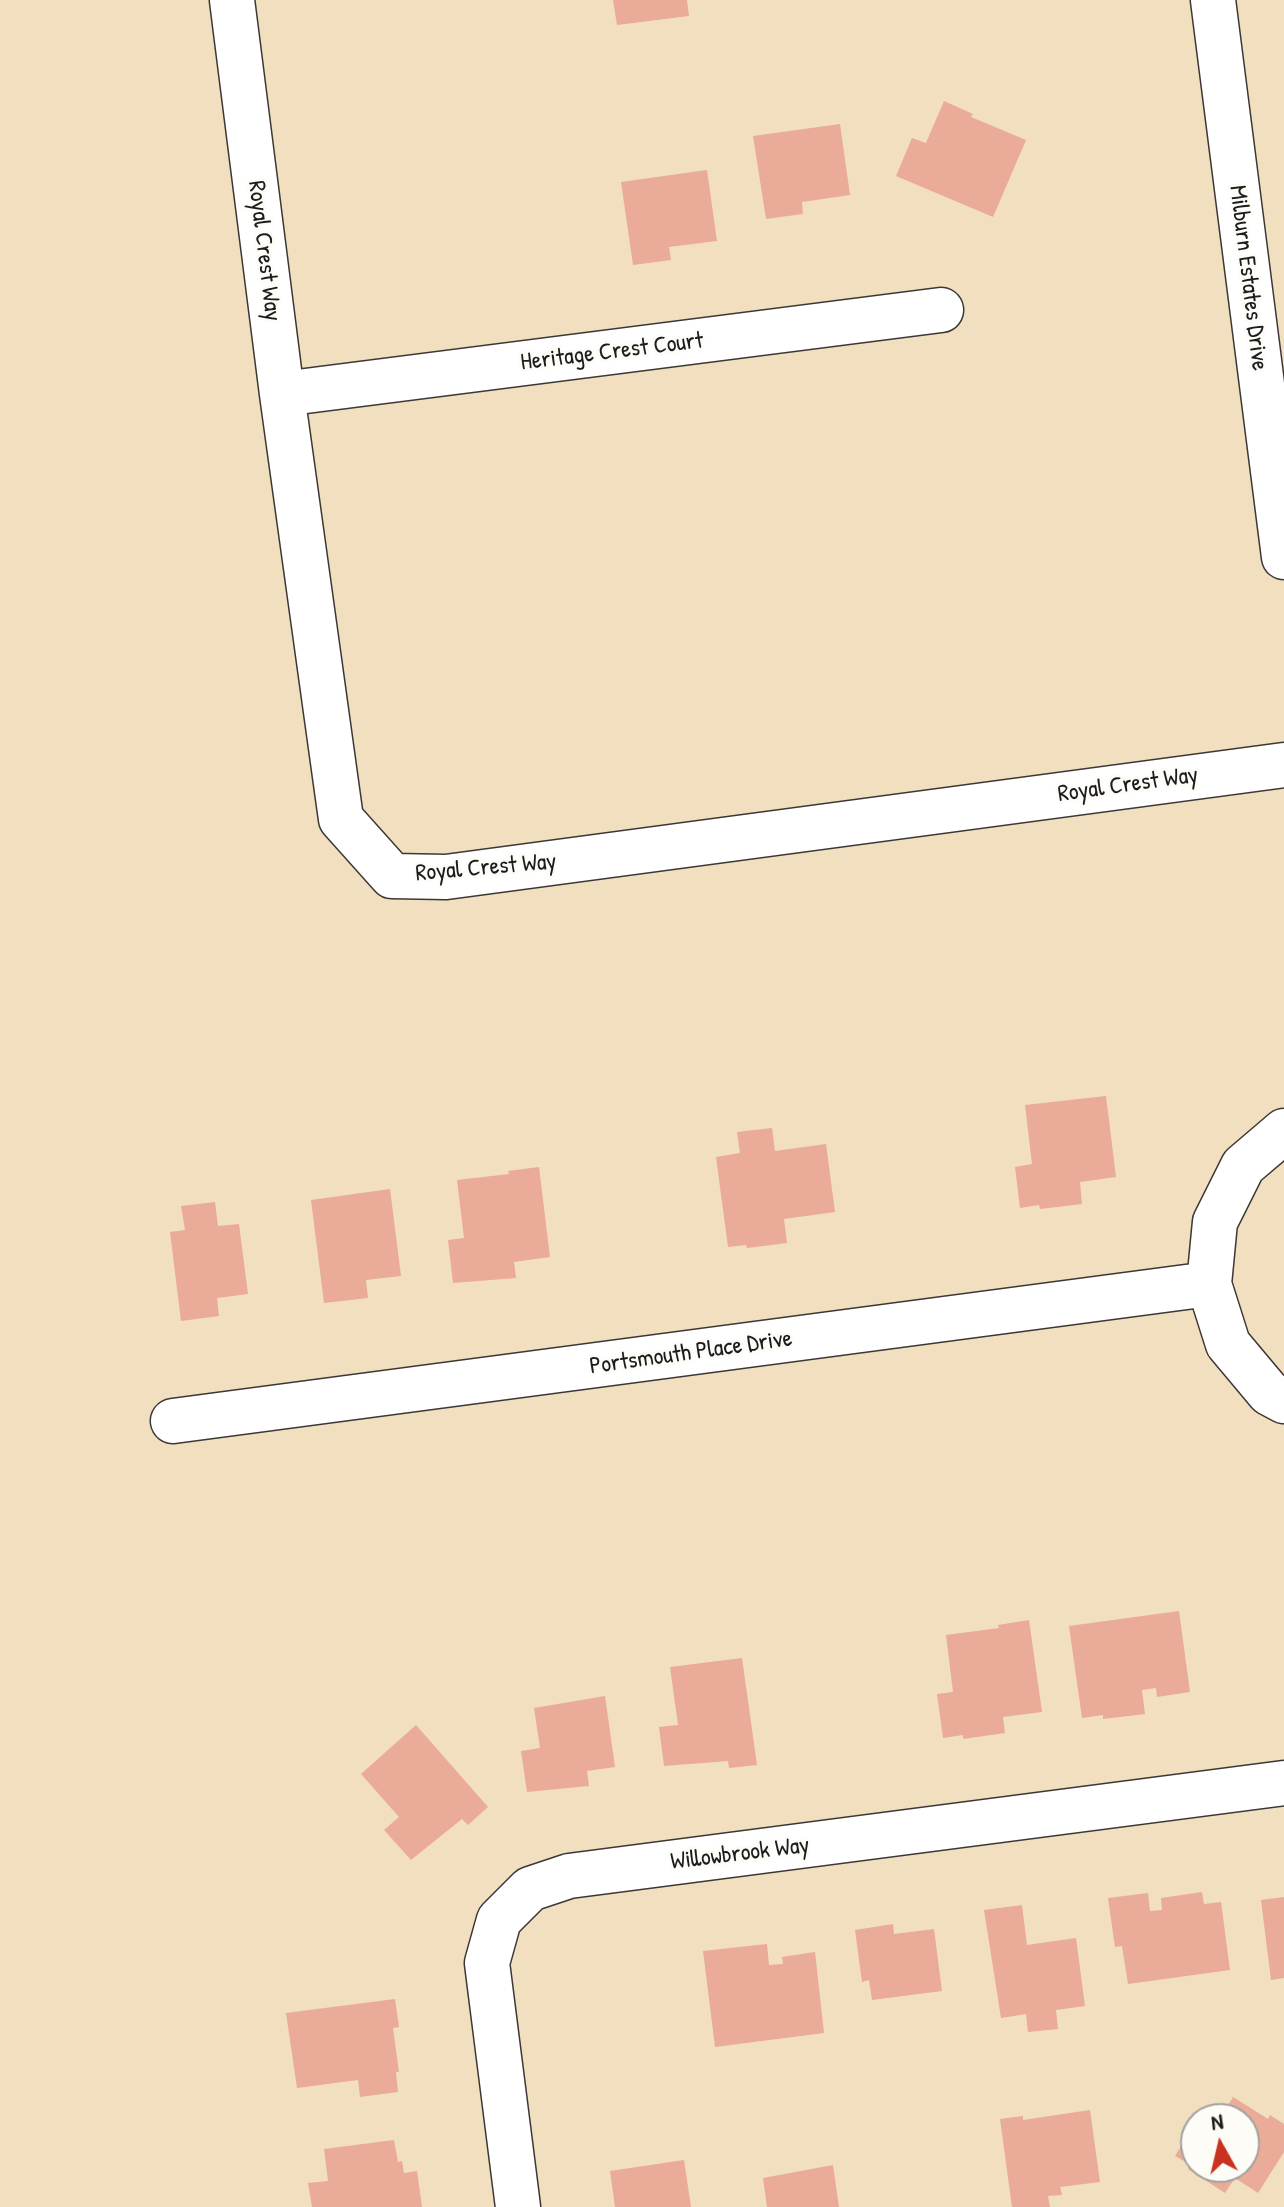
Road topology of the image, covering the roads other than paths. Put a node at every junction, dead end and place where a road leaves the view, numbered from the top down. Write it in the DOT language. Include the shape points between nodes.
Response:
graph roads {
  1 [pos="232,0"];
  2 [pos="1213,0"];
  3 [pos="941,310"];
  4 [pos="282,394"];
  5 [pos="1284,557"];
  6 [pos="1284,765"];
  7 [pos="1284,1131"];
  8 [pos="1209,1284"];
  9 [pos="1284,1401"];
  10 [pos="173,1421"];
  11 [pos="1284,1783"];
  12 [pos="518,2207"];
  1 -- 4 [label="street, Royal Crest Way"];
  2 -- 5 [label="street, Milburn Estates Drive"];
  3 -- 4 [label="street, Heritage Crest Court"];
  4 -- 6 [label="street, Royal Crest Way" via="341,819 392,876 446,877"];
  7 -- 8 [label="street" via="1243,1166 1215,1222"];
  8 -- 9 [label="street" via="1228,1344 1269,1393"];
  8 -- 10 [label="street, Portsmouth Place Drive"];
  11 -- 12 [label="street, Willowbrook Way" via="569,1876 530,1889 499,1920 487,1963"];
}
